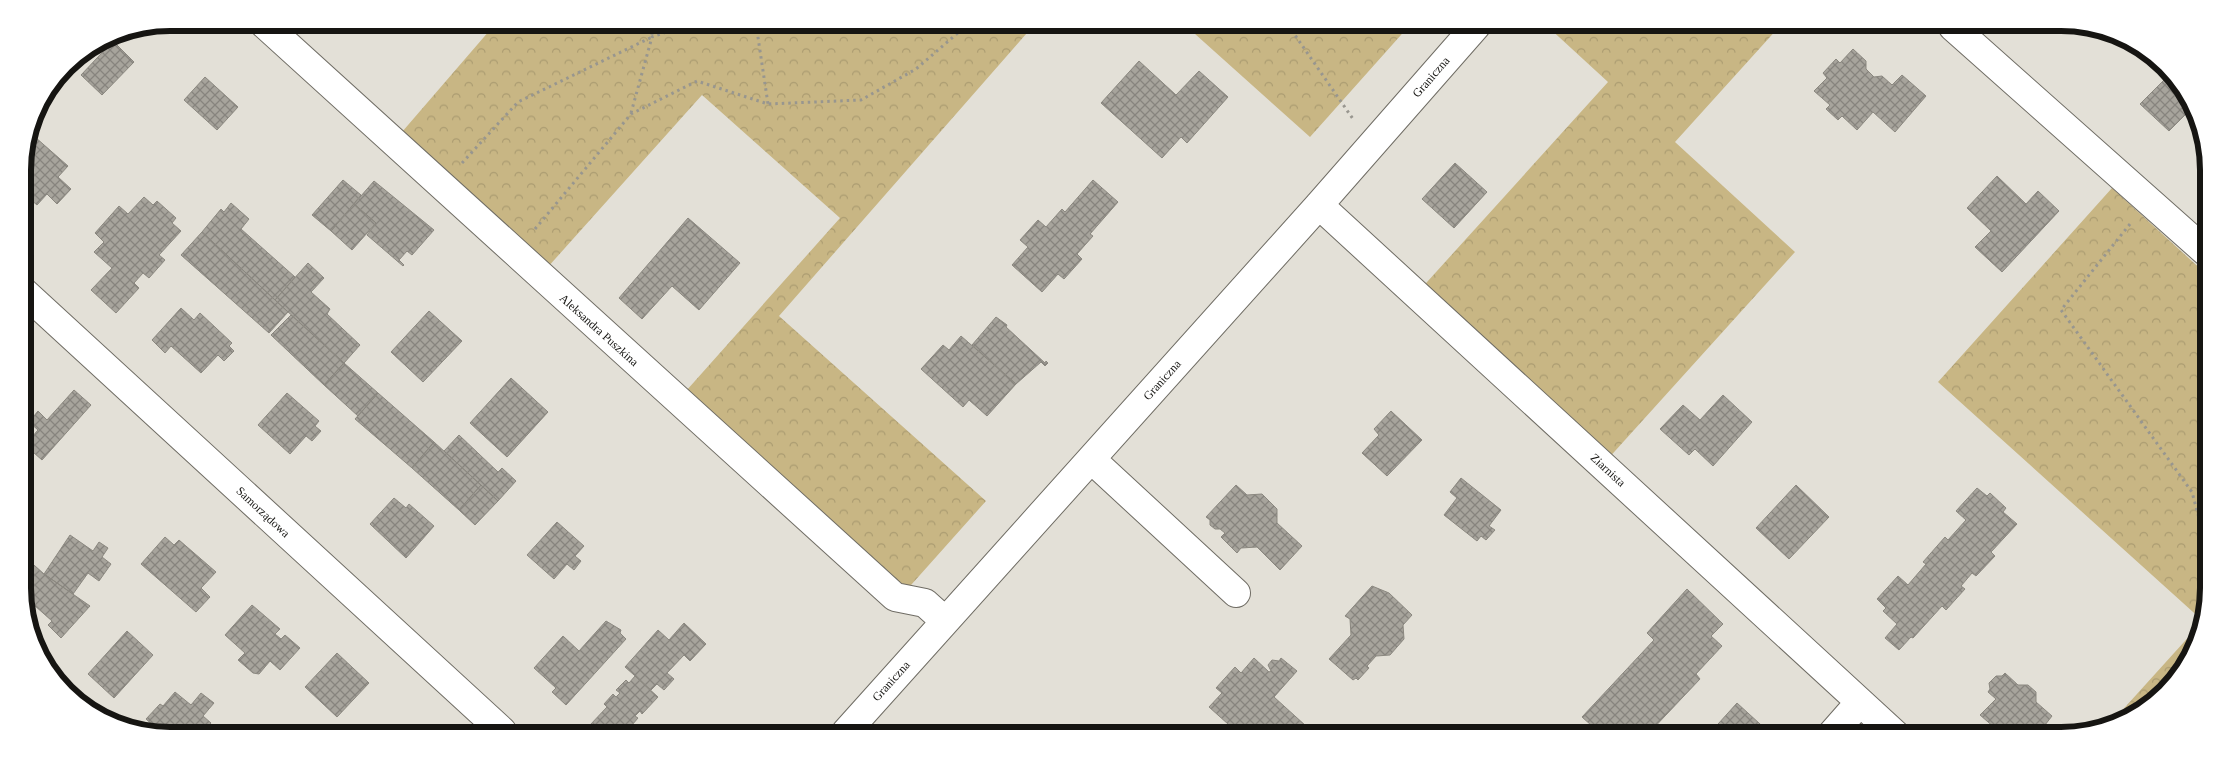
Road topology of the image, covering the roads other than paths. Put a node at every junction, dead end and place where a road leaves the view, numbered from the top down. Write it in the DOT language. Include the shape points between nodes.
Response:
graph roads {
  1 [pos="1471,31"];
  2 [pos="1958,31"];
  3 [pos="273,32"];
  4 [pos="1320,205"];
  5 [pos="2200,246"];
  6 [pos="32,299"];
  7 [pos="1091,459"];
  8 [pos="1236,593"];
  9 [pos="945,620"];
  10 [pos="1860,702"];
  11 [pos="1839,726"];
  12 [pos="1886,726"];
  13 [pos="497,727"];
  14 [pos="851,727"];
  1 -- 4 [label="street, Graniczna"];
  2 -- 5 [label="street"];
  3 -- 9 [label="street, Aleksandra Puszkina" via="895,597 924,603"];
  4 -- 7 [label="street, Graniczna"];
  4 -- 10 [label="street, Ziarnista"];
  6 -- 13 [label="street, Samorządowa"];
  7 -- 8 [label="street"];
  7 -- 9 [label="street, Graniczna"];
  9 -- 14 [label="street, Graniczna"];
  10 -- 11 [label="street"];
  10 -- 12 [label="street, Ziarnista"];
}
